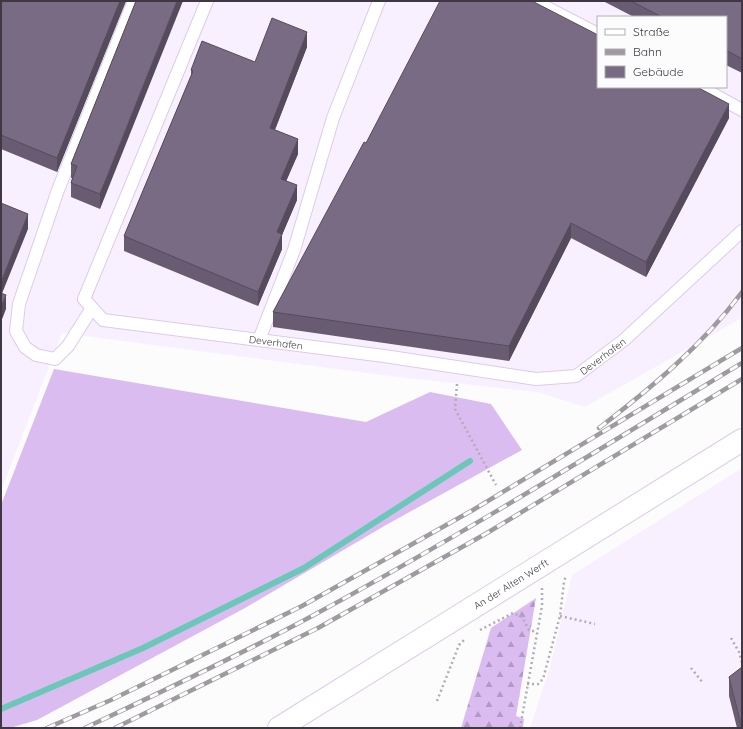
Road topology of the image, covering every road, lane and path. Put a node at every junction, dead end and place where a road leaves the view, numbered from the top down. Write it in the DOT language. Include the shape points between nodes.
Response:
graph roads {
  1 [pos="134,1"];
  2 [pos="207,1"];
  3 [pos="378,1"];
  4 [pos="534,1"];
  5 [pos="597,33"];
  6 [pos="702,88"];
  7 [pos="742,110"];
  8 [pos="742,231"];
  9 [pos="92,308"];
  10 [pos="259,340"];
  11 [pos="459,368"];
  12 [pos="742,440"];
  13 [pos="496,485"];
  14 [pos="567,574"];
  15 [pos="542,582"];
  16 [pos="560,616"];
  17 [pos="595,624"];
  18 [pos="476,632"];
  19 [pos="537,632"];
  20 [pos="470,636"];
  21 [pos="731,638"];
  22 [pos="742,663"];
  23 [pos="692,668"];
  24 [pos="703,683"];
  25 [pos="526,684"];
  26 [pos="437,701"];
  27 [pos="279,728"];
  28 [pos="520,728"];
  1 -- 9 [label="lane" via="58,190 19,304 16,332 25,347 36,355 56,359 68,346"];
  2 -- 9 [label="lane" via="84,299"];
  3 -- 10 [label="lane" via="332,118 294,250"];
  4 -- 5 [label="lane"];
  6 -- 7 [label="lane"];
  8 -- 11 [label="lane, Deverhafen" via="624,340 576,376 536,379"];
  9 -- 10 [label="lane, Deverhafen" via="104,320"];
  10 -- 11 [label="lane, Deverhafen"];
  11 -- 13 [label="path" via="455,409"];
  12 -- 27 [label="street, An der Alten Werft"];
  14 -- 16 [label="path"];
  15 -- 19 [label="path" via="542,606"];
  16 -- 17 [label="path"];
  16 -- 25 [label="path" via="543,679 538,684"];
  18 -- 19 [label="path" via="513,613 522,617 529,630"];
  19 -- 25 [label="path"];
  20 -- 26 [label="path" via="459,645"];
  21 -- 22 [label="path"];
  23 -- 24 [label="path"];
  25 -- 28 [label="path"];
}
